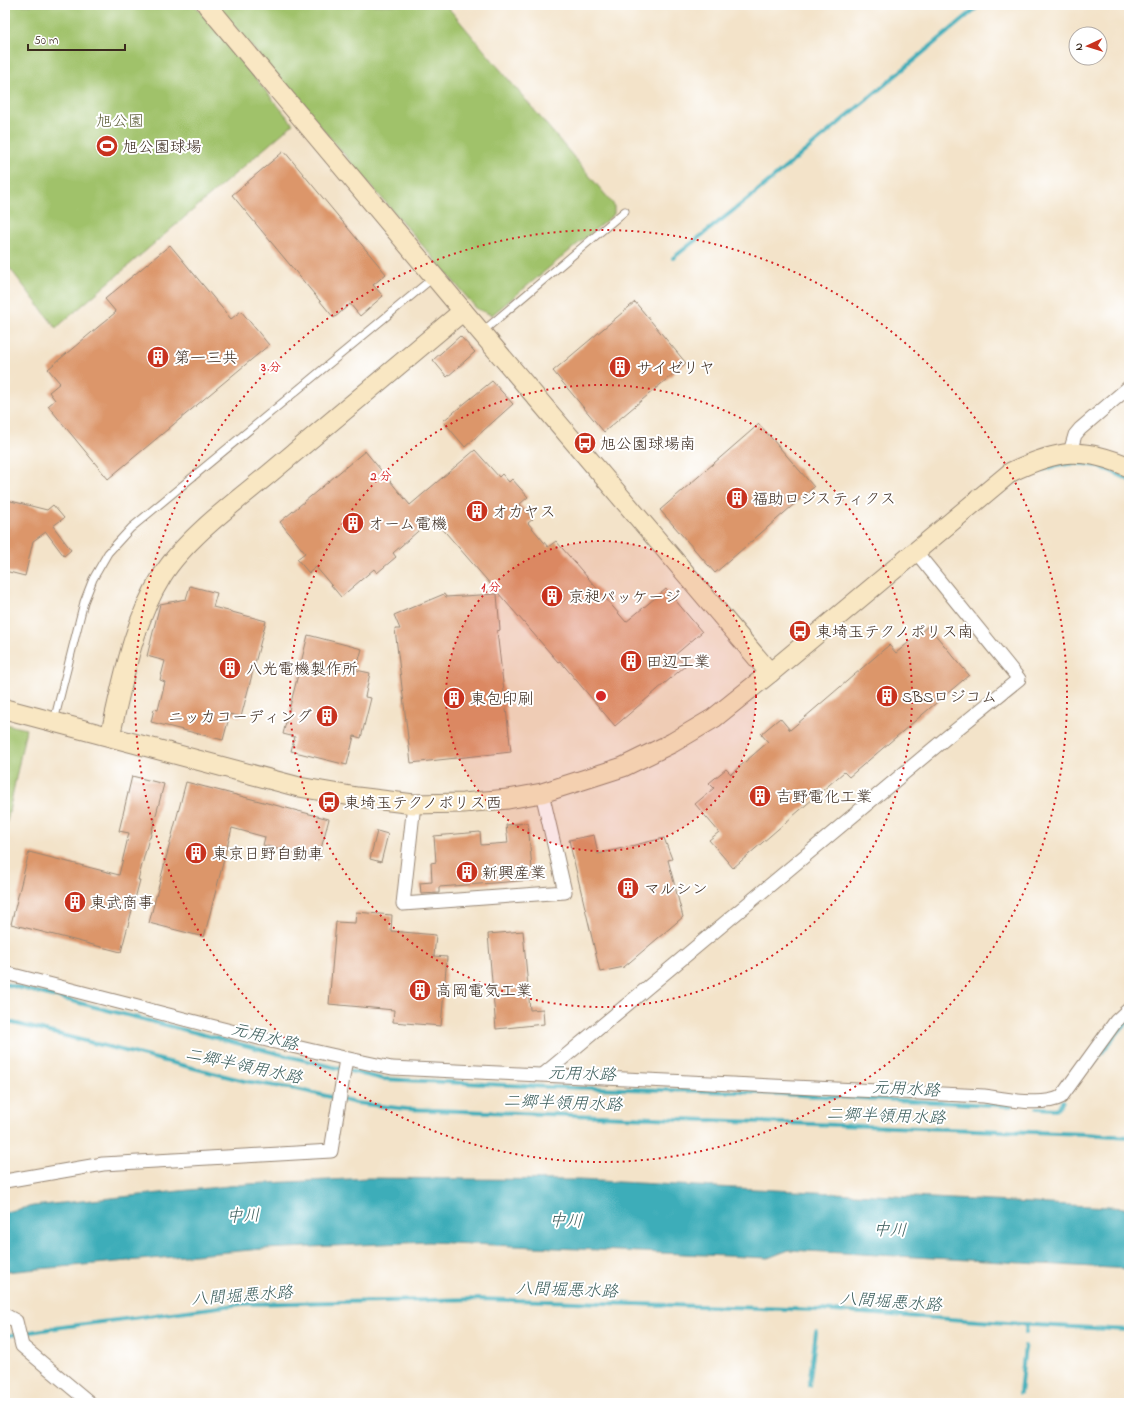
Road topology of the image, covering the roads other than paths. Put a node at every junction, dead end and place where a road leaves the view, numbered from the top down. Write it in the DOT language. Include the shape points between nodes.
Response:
graph roads {
  1 [pos="207,5"];
  2 [pos="625,211"];
  3 [pos="434,277"];
  4 [pos="463,311"];
  5 [pos="482,332"];
  6 [pos="1129,387"];
  7 [pos="1070,452"];
  8 [pos="1129,467"];
  9 [pos="916,552"];
  10 [pos="770,673"];
  11 [pos="5,709"];
  12 [pos="54,722"];
  13 [pos="110,736"];
  14 [pos="542,793"];
  15 [pos="414,804"];
  16 [pos="5,974"];
  17 [pos="1129,1009"];
  18 [pos="346,1059"];
  19 [pos="544,1074"];
  20 [pos="6,1181"];
  21 [pos="5,1315"];
  22 [pos="90,1403"];
  1 -- 3 [label="street"];
  2 -- 5 [label="lane"];
  3 -- 4 [label="street"];
  3 -- 12 [label="lane" via="131,528 108,553 93,578 84,602"];
  4 -- 5 [label="street"];
  4 -- 13 [label="street" via="232,505 181,552 162,575 147,602 136,633"];
  5 -- 10 [label="street"];
  6 -- 7 [label="street" via="1075,435"];
  7 -- 8 [label="street" via="1105,457"];
  7 -- 9 [label="street" via="1032,462 1012,472"];
  9 -- 10 [label="street"];
  9 -- 19 [label="street" via="1019,679"];
  10 -- 14 [label="street" via="714,718 672,743 623,767"];
  11 -- 12 [label="street"];
  12 -- 13 [label="street"];
  13 -- 15 [label="street" via="299,787"];
  14 -- 15 [label="street" via="471,803"];
  14 -- 15 [label="street" via="565,892 403,904"];
  16 -- 18 [label="street"];
  17 -- 19 [label="street" via="1116,1021 1060,1097 1054,1100 1031,1101 984,1096"];
  18 -- 19 [label="street" via="392,1068"];
  18 -- 20 [label="street" via="331,1151 103,1164"];
  21 -- 22 [label="street" via="16,1321 22,1346"];
}
